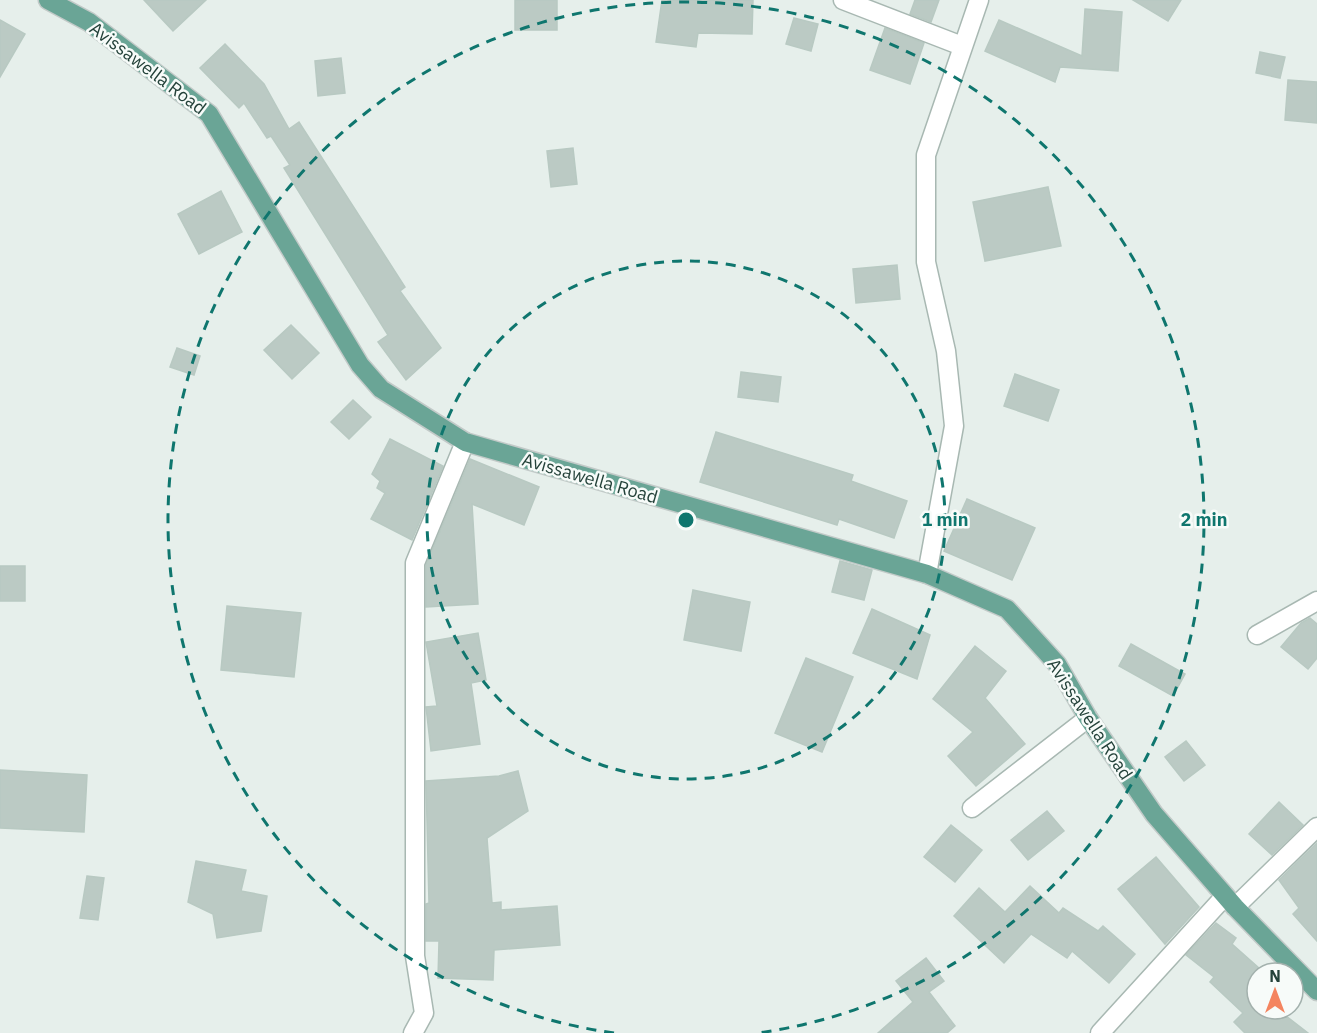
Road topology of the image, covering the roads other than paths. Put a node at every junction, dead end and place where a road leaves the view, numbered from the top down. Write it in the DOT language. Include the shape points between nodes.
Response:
graph roads {
  1 [pos="48,0"];
  2 [pos="843,0"];
  3 [pos="979,0"];
  4 [pos="962,46"];
  5 [pos="465,442"];
  6 [pos="927,574"];
  7 [pos="1317,601"];
  8 [pos="1257,635"];
  9 [pos="1088,718"];
  10 [pos="972,808"];
  11 [pos="1317,827"];
  12 [pos="1230,902"];
  13 [pos="1317,991"];
  14 [pos="413,1033"];
  15 [pos="1100,1033"];
  1 -- 5 [label="main road, Avissawella Road" via="89,22 209,114 360,365 381,389"];
  2 -- 4 [label="street"];
  3 -- 4 [label="street"];
  4 -- 6 [label="street" via="926,155 926,262 946,351 954,426"];
  5 -- 6 [label="main road, Avissawella Road"];
  5 -- 14 [label="street" via="414,563 414,956 424,1013"];
  6 -- 9 [label="main road, Avissawella Road" via="1007,609 1057,664"];
  7 -- 8 [label="street"];
  9 -- 10 [label="street"];
  9 -- 12 [label="main road, Avissawella Road" via="1154,814"];
  11 -- 12 [label="street"];
  12 -- 13 [label="main road, Avissawella Road"];
  12 -- 15 [label="street"];
}
